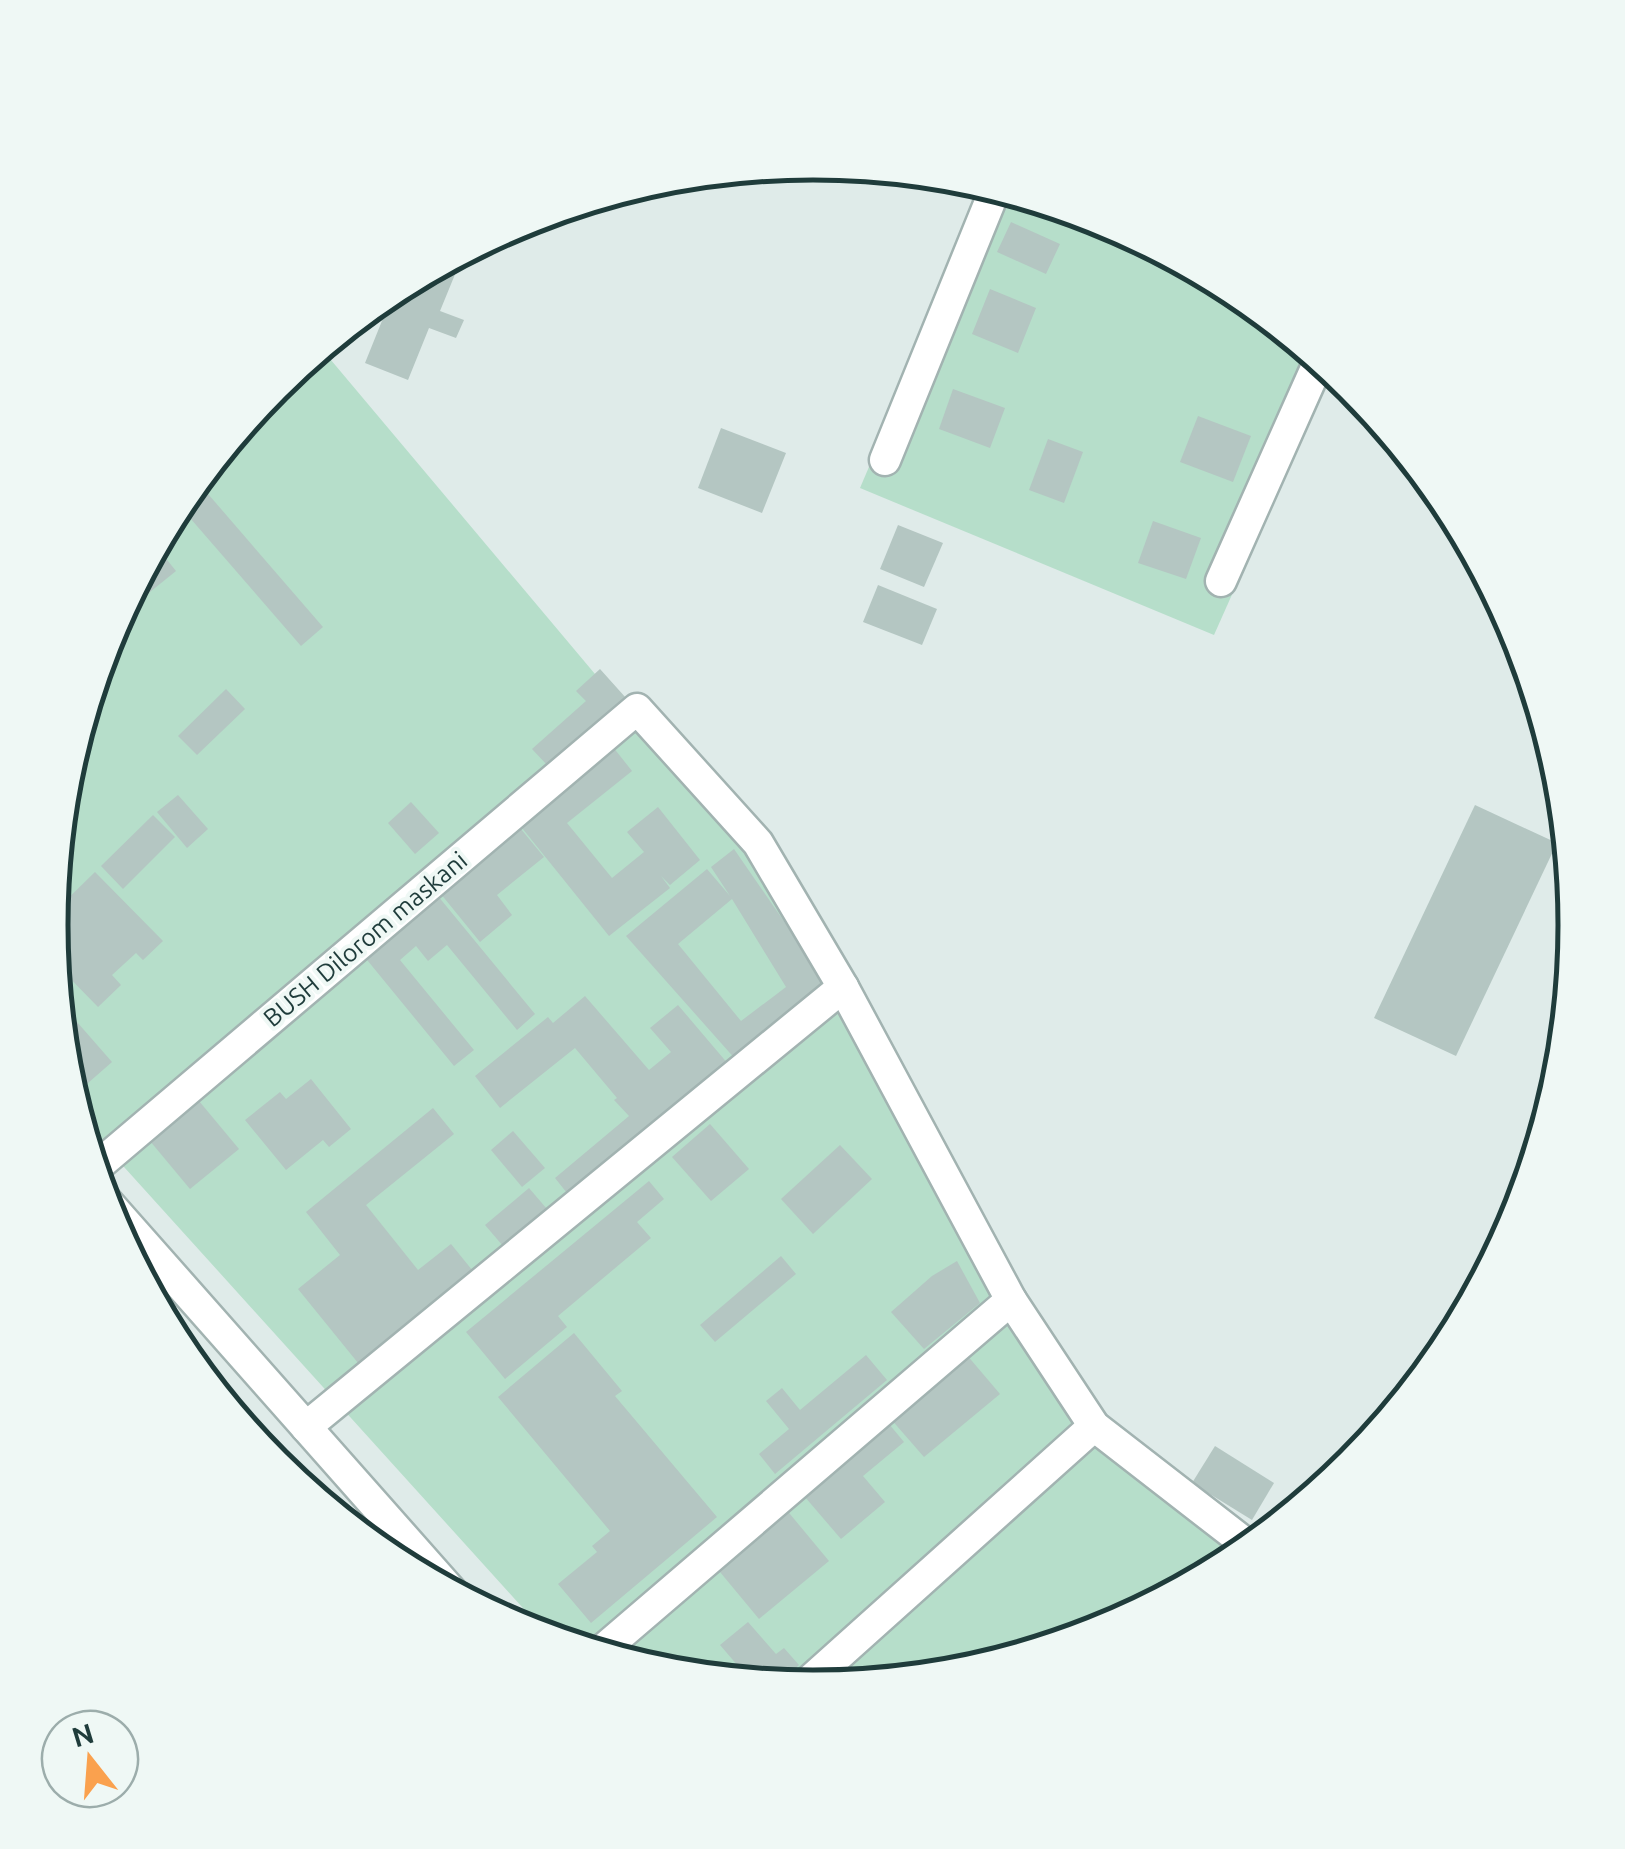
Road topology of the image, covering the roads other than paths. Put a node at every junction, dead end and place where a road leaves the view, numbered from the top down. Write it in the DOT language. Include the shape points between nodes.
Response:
graph roads {
  1 [pos="990,202"];
  2 [pos="1314,373"];
  3 [pos="885,460"];
  4 [pos="1221,581"];
  5 [pos="843,988"];
  6 [pos="106,1159"];
  7 [pos="133,1231"];
  8 [pos="1011,1300"];
  9 [pos="1094,1426"];
  10 [pos="306,1427"];
  11 [pos="1237,1537"];
  12 [pos="423,1559"];
  13 [pos="612,1642"];
  14 [pos="822,1670"];
  1 -- 3 [label="street"];
  2 -- 4 [label="street"];
  5 -- 6 [label="street, BUSH Dilorom maskani" via="758,843 637,709"];
  5 -- 8 [label="street"];
  5 -- 10 [label="street"];
  7 -- 10 [label="street"];
  8 -- 9 [label="street"];
  8 -- 13 [label="street"];
  9 -- 11 [label="street"];
  9 -- 14 [label="street"];
  10 -- 12 [label="street"];
}
